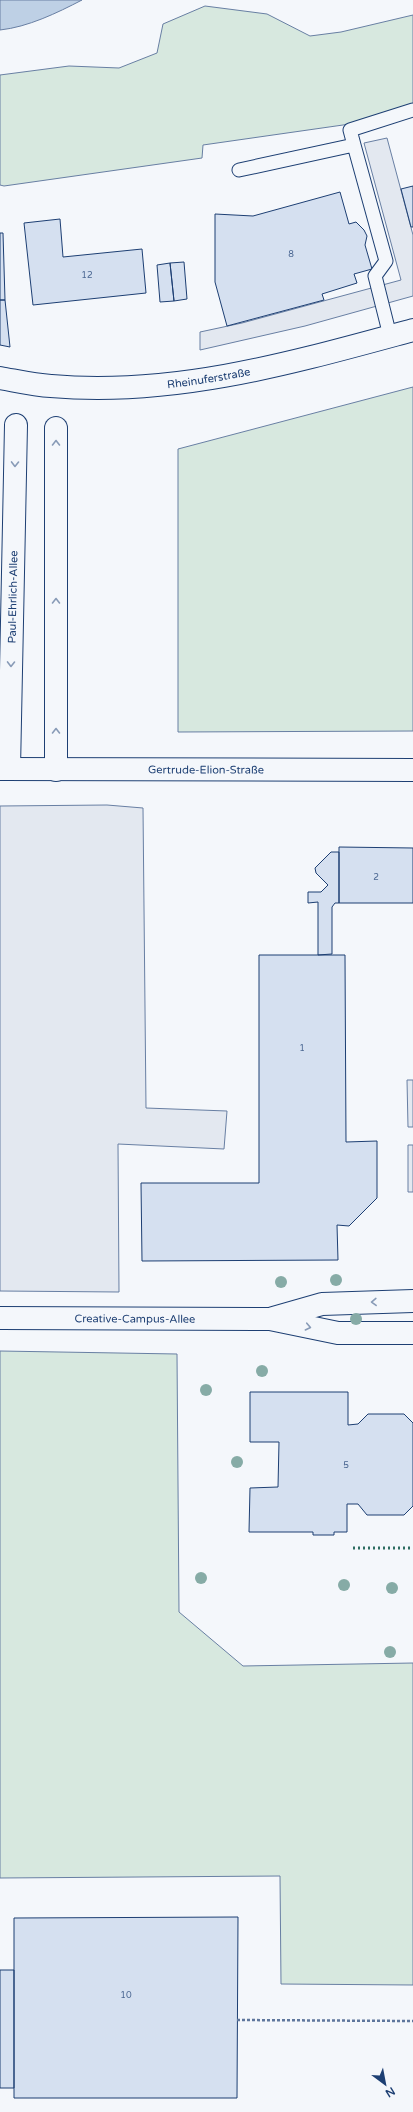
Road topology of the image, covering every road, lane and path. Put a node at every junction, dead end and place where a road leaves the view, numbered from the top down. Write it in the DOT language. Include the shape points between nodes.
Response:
graph roads {
  1 [pos="413,110"];
  2 [pos="354,145"];
  3 [pos="239,170"];
  4 [pos="413,330"];
  5 [pos="390,336"];
  6 [pos="0,378"];
  7 [pos="16,426"];
  8 [pos="56,428"];
  9 [pos="5,769"];
  10 [pos="56,770"];
  11 [pos="413,770"];
  12 [pos="413,1301"];
  13 [pos="0,1318"];
  14 [pos="270,1319"];
  15 [pos="413,1333"];
  16 [pos="237,2020"];
  17 [pos="413,2020"];
  1 -- 2 [label="lane" via="350,130"];
  2 -- 3 [label="lane"];
  2 -- 5 [label="lane" via="386,261 375,276"];
  4 -- 5 [label="street, Rheinuferstraße"];
  5 -- 6 [label="street, Rheinuferstraße" via="227,376 166,385 109,388 50,386"];
  7 -- 9 [label="street, Paul-Ehrlich-Allee, one-way"];
  10 -- 8 [label="street, one-way"];
  9 -- 10 [label="street, Gertrude-Elion-Straße"];
  10 -- 11 [label="street, Gertrude-Elion-Straße"];
  12 -- 14 [label="street, Creative-Campus-Allee, one-way" via="322,1304"];
  13 -- 14 [label="street, Creative-Campus-Allee"];
  14 -- 15 [label="street, Creative-Campus-Allee, one-way" via="338,1333"];
  16 -- 17 [label="path"];
}
